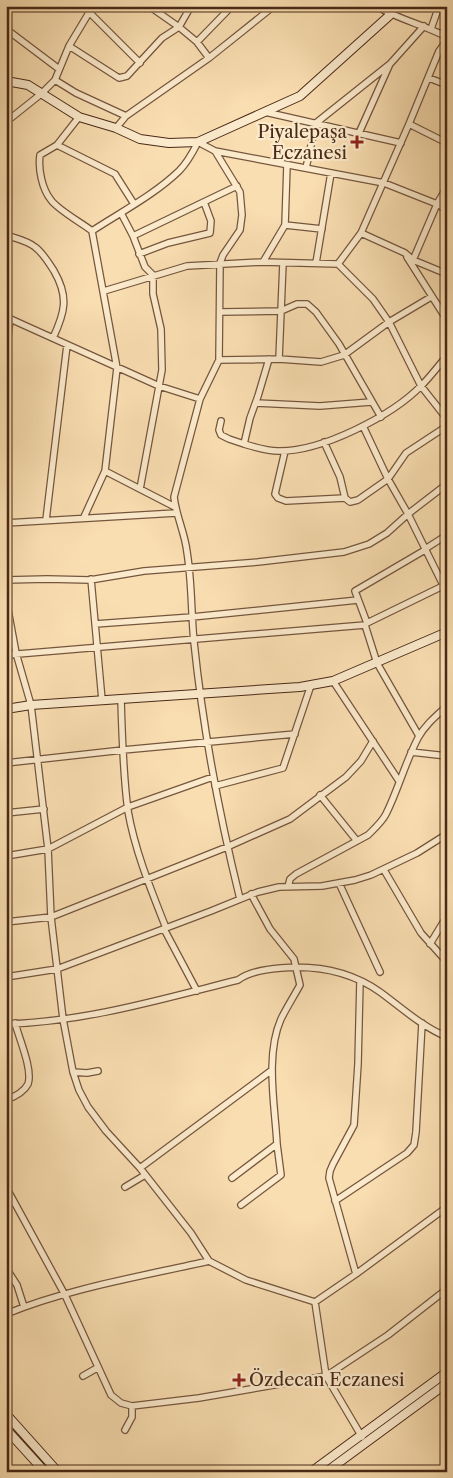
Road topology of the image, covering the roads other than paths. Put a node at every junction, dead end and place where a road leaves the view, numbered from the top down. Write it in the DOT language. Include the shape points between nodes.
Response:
graph roads {
  1 [pos="190,6"];
  2 [pos="232,6"];
  3 [pos="274,6"];
  4 [pos="376,6"];
  5 [pos="440,6"];
  6 [pos="152,7"];
  7 [pos="91,9"];
  8 [pos="391,10"];
  9 [pos="179,26"];
  10 [pos="428,28"];
  11 [pos="8,30"];
  12 [pos="447,39"];
  13 [pos="198,42"];
  14 [pos="6,45"];
  15 [pos="69,46"];
  16 [pos="209,58"];
  17 [pos="140,63"];
  18 [pos="390,64"];
  19 [pos="59,69"];
  20 [pos="429,78"];
  21 [pos="55,80"];
  22 [pos="6,81"];
  23 [pos="447,85"];
  24 [pos="41,94"];
  25 [pos="266,112"];
  26 [pos="126,116"];
  27 [pos="79,117"];
  28 [pos="6,122"];
  29 [pos="316,123"];
  30 [pos="409,124"];
  31 [pos="116,128"];
  32 [pos="358,133"];
  33 [pos="198,142"];
  34 [pos="447,143"];
  35 [pos="401,144"];
  36 [pos="57,145"];
  37 [pos="215,151"];
  38 [pos="287,165"];
  39 [pos="306,168"];
  40 [pos="331,173"];
  41 [pos="384,184"];
  42 [pos="237,186"];
  43 [pos="447,187"];
  44 [pos="204,202"];
  45 [pos="134,204"];
  46 [pos="437,204"];
  47 [pos="447,210"];
  48 [pos="121,212"];
  49 [pos="285,225"];
  50 [pos="322,229"];
  51 [pos="92,231"];
  52 [pos="361,233"];
  53 [pos="6,235"];
  54 [pos="133,236"];
  55 [pos="404,253"];
  56 [pos="6,254"];
  57 [pos="139,254"];
  58 [pos="413,260"];
  59 [pos="263,262"];
  60 [pos="6,263"];
  61 [pos="220,263"];
  62 [pos="283,263"];
  63 [pos="316,263"];
  64 [pos="338,264"];
  65 [pos="447,274"];
  66 [pos="154,275"];
  67 [pos="104,291"];
  68 [pos="431,297"];
  69 [pos="281,311"];
  70 [pos="220,312"];
  71 [pos="8,318"];
  72 [pos="447,320"];
  73 [pos="389,322"];
  74 [pos="53,338"];
  75 [pos="67,345"];
  76 [pos="6,354"];
  77 [pos="344,355"];
  78 [pos="447,356"];
  79 [pos="269,359"];
  80 [pos="279,359"];
  81 [pos="219,360"];
  82 [pos="117,368"];
  83 [pos="159,386"];
  84 [pos="421,386"];
  85 [pos="200,399"];
  86 [pos="371,402"];
  87 [pos="256,403"];
  88 [pos="381,417"];
  89 [pos="447,419"];
  90 [pos="221,421"];
  91 [pos="363,426"];
  92 [pos="447,426"];
  93 [pos="324,442"];
  94 [pos="244,444"];
  95 [pos="285,451"];
  96 [pos="105,471"];
  97 [pos="388,479"];
  98 [pos="447,484"];
  99 [pos="140,489"];
  100 [pos="345,498"];
  101 [pos="176,510"];
  102 [pos="408,514"];
  103 [pos="84,518"];
  104 [pos="46,520"];
  105 [pos="6,523"];
  106 [pos="447,536"];
  107 [pos="425,550"];
  108 [pos="189,568"];
  109 [pos="6,580"];
  110 [pos="91,580"];
  111 [pos="445,585"];
  112 [pos="447,593"];
  113 [pos="6,599"];
  114 [pos="358,600"];
  115 [pos="192,617"];
  116 [pos="95,624"];
  117 [pos="366,624"];
  118 [pos="447,632"];
  119 [pos="194,640"];
  120 [pos="97,648"];
  121 [pos="16,654"];
  122 [pos="6,655"];
  123 [pos="377,663"];
  124 [pos="334,681"];
  125 [pos="311,684"];
  126 [pos="200,693"];
  127 [pos="121,699"];
  128 [pos="102,700"];
  129 [pos="31,705"];
  130 [pos="447,706"];
  131 [pos="6,709"];
  132 [pos="295,734"];
  133 [pos="419,736"];
  134 [pos="373,741"];
  135 [pos="206,743"];
  136 [pos="123,750"];
  137 [pos="411,752"];
  138 [pos="447,756"];
  139 [pos="36,759"];
  140 [pos="6,763"];
  141 [pos="213,777"];
  142 [pos="399,780"];
  143 [pos="215,786"];
  144 [pos="320,795"];
  145 [pos="128,808"];
  146 [pos="44,809"];
  147 [pos="6,813"];
  148 [pos="447,834"];
  149 [pos="357,842"];
  150 [pos="227,847"];
  151 [pos="48,849"];
  152 [pos="6,856"];
  153 [pos="384,870"];
  154 [pos="147,879"];
  155 [pos="339,883"];
  156 [pos="288,886"];
  157 [pos="250,894"];
  158 [pos="240,899"];
  159 [pos="447,916"];
  160 [pos="51,917"];
  161 [pos="6,922"];
  162 [pos="165,929"];
  163 [pos="430,944"];
  164 [pos="447,962"];
  165 [pos="297,967"];
  166 [pos="57,969"];
  167 [pos="380,972"];
  168 [pos="6,977"];
  169 [pos="360,981"];
  170 [pos="197,991"];
  171 [pos="63,1019"];
  172 [pos="15,1023"];
  173 [pos="422,1023"];
  174 [pos="6,1024"];
  175 [pos="447,1036"];
  176 [pos="272,1070"];
  177 [pos="98,1071"];
  178 [pos="73,1072"];
  179 [pos="6,1100"];
  180 [pos="277,1144"];
  181 [pos="140,1168"];
  182 [pos="145,1175"];
  183 [pos="232,1178"];
  184 [pos="125,1187"];
  185 [pos="7,1191"];
  186 [pos="335,1201"];
  187 [pos="241,1205"];
  188 [pos="447,1207"];
  189 [pos="210,1261"];
  190 [pos="6,1268"];
  191 [pos="356,1274"];
  192 [pos="447,1289"];
  193 [pos="65,1295"];
  194 [pos="315,1302"];
  195 [pos="24,1307"];
  196 [pos="6,1314"];
  197 [pos="98,1368"];
  198 [pos="447,1372"];
  199 [pos="83,1376"];
  200 [pos="326,1376"];
  201 [pos="447,1383"];
  202 [pos="132,1406"];
  203 [pos="6,1414"];
  204 [pos="6,1429"];
  205 [pos="125,1430"];
  206 [pos="361,1435"];
  207 [pos="366,1442"];
  208 [pos="45,1472"];
  209 [pos="58,1472"];
  210 [pos="311,1472"];
  211 [pos="326,1472"];
  1 -- 9 [label="street"];
  2 -- 13 [label="street"];
  3 -- 16 [label="street"];
  4 -- 8 [label="street"];
  5 -- 10 [label="street"];
  6 -- 9 [label="street"];
  7 -- 15 [label="street"];
  7 -- 17 [label="street"];
  8 -- 10 [label="street"];
  8 -- 25 [label="street" via="300,96"];
  9 -- 13 [label="street"];
  9 -- 17 [label="street" via="162,38"];
  10 -- 12 [label="street"];
  10 -- 18 [label="street"];
  11 -- 14 [label="street"];
  11 -- 19 [label="street"];
  12 -- 20 [label="street"];
  13 -- 16 [label="street"];
  15 -- 17 [label="street" via="119,78 127,76"];
  15 -- 19 [label="street"];
  16 -- 26 [label="street"];
  18 -- 29 [label="street"];
  18 -- 32 [label="street"];
  19 -- 21 [label="street"];
  20 -- 23 [label="street"];
  20 -- 30 [label="street"];
  21 -- 24 [label="street"];
  21 -- 26 [label="street"];
  22 -- 24 [label="street" via="28,86"];
  24 -- 27 [label="street"];
  24 -- 28 [label="street"];
  25 -- 29 [label="street"];
  25 -- 33 [label="street"];
  26 -- 31 [label="street"];
  27 -- 31 [label="street"];
  27 -- 36 [label="street"];
  29 -- 32 [label="street"];
  29 -- 39 [label="street"];
  30 -- 34 [label="street"];
  30 -- 35 [label="street"];
  31 -- 33 [label="street" via="140,139"];
  32 -- 35 [label="street"];
  33 -- 37 [label="street"];
  33 -- 45 [label="street" via="180,170"];
  35 -- 41 [label="street"];
  36 -- 45 [label="street" via="115,174"];
  36 -- 51 [label="street" via="40,155 40,172 45,186 51,200"];
  37 -- 38 [label="street"];
  37 -- 42 [label="street"];
  38 -- 39 [label="street"];
  38 -- 49 [label="street"];
  39 -- 40 [label="street"];
  40 -- 41 [label="street"];
  40 -- 50 [label="street"];
  41 -- 46 [label="street"];
  41 -- 52 [label="street"];
  42 -- 44 [label="street"];
  42 -- 61 [label="street" via="242,215 240,230"];
  43 -- 46 [label="street"];
  44 -- 54 [label="street"];
  44 -- 57 [label="street" via="211,221 210,233"];
  45 -- 48 [label="street"];
  46 -- 47 [label="street"];
  46 -- 58 [label="street"];
  48 -- 51 [label="street"];
  48 -- 54 [label="street"];
  49 -- 50 [label="street"];
  49 -- 59 [label="street"];
  50 -- 63 [label="street"];
  51 -- 67 [label="street"];
  52 -- 55 [label="street"];
  52 -- 64 [label="street"];
  53 -- 74 [label="street" via="34,246 50,263 60,282 64,305"];
  54 -- 57 [label="street"];
  55 -- 58 [label="street"];
  55 -- 68 [label="street"];
  56 -- 60 [label="street"];
  57 -- 66 [label="street" via="144,267"];
  58 -- 65 [label="street"];
  59 -- 61 [label="street"];
  59 -- 62 [label="street"];
  61 -- 66 [label="street" via="187,266"];
  61 -- 70 [label="street"];
  62 -- 63 [label="street"];
  62 -- 69 [label="street"];
  63 -- 64 [label="street"];
  64 -- 73 [label="street"];
  66 -- 67 [label="street"];
  66 -- 83 [label="street" via="153,294 161,329"];
  67 -- 82 [label="street"];
  68 -- 72 [label="street"];
  68 -- 73 [label="street"];
  69 -- 70 [label="street"];
  69 -- 77 [label="street" via="297,304 307,304 316,312"];
  69 -- 80 [label="street"];
  70 -- 81 [label="street"];
  71 -- 74 [label="street"];
  71 -- 76 [label="street"];
  73 -- 77 [label="street"];
  73 -- 84 [label="street"];
  74 -- 75 [label="street"];
  75 -- 82 [label="street"];
  75 -- 104 [label="street"];
  77 -- 80 [label="street" via="321,362"];
  77 -- 86 [label="street"];
  78 -- 84 [label="street"];
  79 -- 80 [label="street"];
  79 -- 81 [label="street"];
  79 -- 87 [label="street"];
  81 -- 85 [label="street"];
  82 -- 83 [label="street"];
  82 -- 96 [label="street"];
  83 -- 85 [label="street"];
  83 -- 99 [label="street"];
  84 -- 88 [label="street"];
  84 -- 89 [label="street"];
  85 -- 101 [label="street" via="174,497"];
  86 -- 87 [label="street" via="320,406"];
  86 -- 88 [label="street"];
  87 -- 94 [label="street"];
  88 -- 91 [label="street"];
  90 -- 94 [label="street" via="221,435"];
  91 -- 93 [label="street"];
  91 -- 97 [label="street"];
  92 -- 97 [label="street" via="406,453"];
  93 -- 95 [label="street"];
  93 -- 100 [label="street" via="340,477"];
  94 -- 95 [label="street"];
  95 -- 100 [label="street" via="275,494 278,498 286,501"];
  96 -- 99 [label="street"];
  96 -- 103 [label="street"];
  97 -- 100 [label="street" via="358,500 350,502"];
  97 -- 102 [label="street"];
  98 -- 102 [label="street"];
  99 -- 101 [label="street"];
  101 -- 103 [label="street"];
  101 -- 108 [label="street"];
  102 -- 107 [label="street"];
  102 -- 108 [label="street" via="369,544 344,552"];
  103 -- 104 [label="street"];
  104 -- 105 [label="street"];
  106 -- 107 [label="street"];
  107 -- 111 [label="street"];
  107 -- 114 [label="street" via="355,591"];
  108 -- 110 [label="street"];
  108 -- 115 [label="street"];
  109 -- 110 [label="street"];
  110 -- 116 [label="street"];
  111 -- 112 [label="street"];
  111 -- 117 [label="street"];
  113 -- 121 [label="street"];
  114 -- 115 [label="street"];
  114 -- 117 [label="street"];
  115 -- 116 [label="street"];
  115 -- 119 [label="street"];
  116 -- 120 [label="street"];
  117 -- 119 [label="street"];
  117 -- 123 [label="street"];
  118 -- 123 [label="street"];
  119 -- 120 [label="street"];
  119 -- 126 [label="street"];
  120 -- 121 [label="street"];
  120 -- 128 [label="street"];
  121 -- 122 [label="street"];
  121 -- 129 [label="street"];
  123 -- 124 [label="street"];
  123 -- 133 [label="street"];
  124 -- 125 [label="street"];
  124 -- 134 [label="street"];
  125 -- 126 [label="street"];
  125 -- 132 [label="street"];
  126 -- 127 [label="street"];
  126 -- 135 [label="street"];
  127 -- 128 [label="street"];
  127 -- 136 [label="street"];
  128 -- 129 [label="street"];
  129 -- 131 [label="street"];
  129 -- 139 [label="street"];
  130 -- 133 [label="street"];
  132 -- 135 [label="street"];
  132 -- 143 [label="street" via="283,768"];
  133 -- 137 [label="street"];
  134 -- 142 [label="street"];
  134 -- 144 [label="street" via="346,777"];
  135 -- 136 [label="street"];
  135 -- 141 [label="street"];
  136 -- 139 [label="street"];
  136 -- 145 [label="street"];
  137 -- 138 [label="street"];
  137 -- 142 [label="street"];
  139 -- 140 [label="street"];
  139 -- 146 [label="street"];
  141 -- 143 [label="street"];
  141 -- 145 [label="street"];
  142 -- 149 [label="street" via="385,816"];
  143 -- 150 [label="street"];
  144 -- 149 [label="street"];
  144 -- 150 [label="street" via="290,818"];
  145 -- 151 [label="street"];
  145 -- 154 [label="street"];
  146 -- 147 [label="street"];
  146 -- 151 [label="street"];
  148 -- 153 [label="street"];
  149 -- 156 [label="street" via="296,874"];
  150 -- 154 [label="street"];
  150 -- 158 [label="street"];
  151 -- 152 [label="street"];
  151 -- 160 [label="street"];
  153 -- 155 [label="street"];
  153 -- 163 [label="street"];
  154 -- 160 [label="street"];
  154 -- 162 [label="street"];
  155 -- 156 [label="street"];
  155 -- 167 [label="street"];
  156 -- 157 [label="street"];
  157 -- 158 [label="street"];
  157 -- 165 [label="street"];
  158 -- 162 [label="street"];
  159 -- 163 [label="street"];
  160 -- 161 [label="street"];
  160 -- 166 [label="street"];
  162 -- 166 [label="street"];
  162 -- 170 [label="street"];
  163 -- 164 [label="street"];
  165 -- 169 [label="street" via="327,969"];
  165 -- 170 [label="street" via="244,975 238,980"];
  165 -- 176 [label="street" via="300,985 281,1020"];
  166 -- 168 [label="street"];
  166 -- 171 [label="street"];
  169 -- 173 [label="street"];
  169 -- 186 [label="street" via="355,1117 351,1133 330,1171"];
  170 -- 171 [label="street" via="104,1013"];
  171 -- 172 [label="street"];
  171 -- 178 [label="street"];
  172 -- 174 [label="street"];
  172 -- 179 [label="street" via="29,1073 28,1085"];
  173 -- 175 [label="street"];
  173 -- 186 [label="street" via="414,1145 396,1161"];
  176 -- 180 [label="street"];
  176 -- 181 [label="street"];
  177 -- 178 [label="street"];
  178 -- 181 [label="street" via="88,1108"];
  180 -- 183 [label="street"];
  180 -- 187 [label="street" via="281,1175"];
  181 -- 182 [label="street"];
  182 -- 184 [label="street"];
  182 -- 189 [label="street"];
  185 -- 193 [label="street"];
  186 -- 191 [label="street"];
  188 -- 191 [label="street"];
  189 -- 193 [label="street"];
  189 -- 194 [label="street" via="246,1280"];
  190 -- 195 [label="street" via="17,1285"];
  191 -- 194 [label="street"];
  192 -- 200 [label="street" via="388,1335"];
  193 -- 195 [label="street"];
  193 -- 197 [label="street"];
  194 -- 200 [label="street"];
  195 -- 196 [label="street"];
  197 -- 199 [label="street"];
  197 -- 202 [label="street" via="111,1395"];
  198 -- 206 [label="street"];
  200 -- 202 [label="street"];
  200 -- 206 [label="street"];
  201 -- 207 [label="street"];
  202 -- 205 [label="street" via="132,1417"];
  203 -- 209 [label="street"];
  204 -- 208 [label="street"];
  206 -- 207 [label="street"];
  206 -- 210 [label="street"];
  207 -- 211 [label="street"];
}
